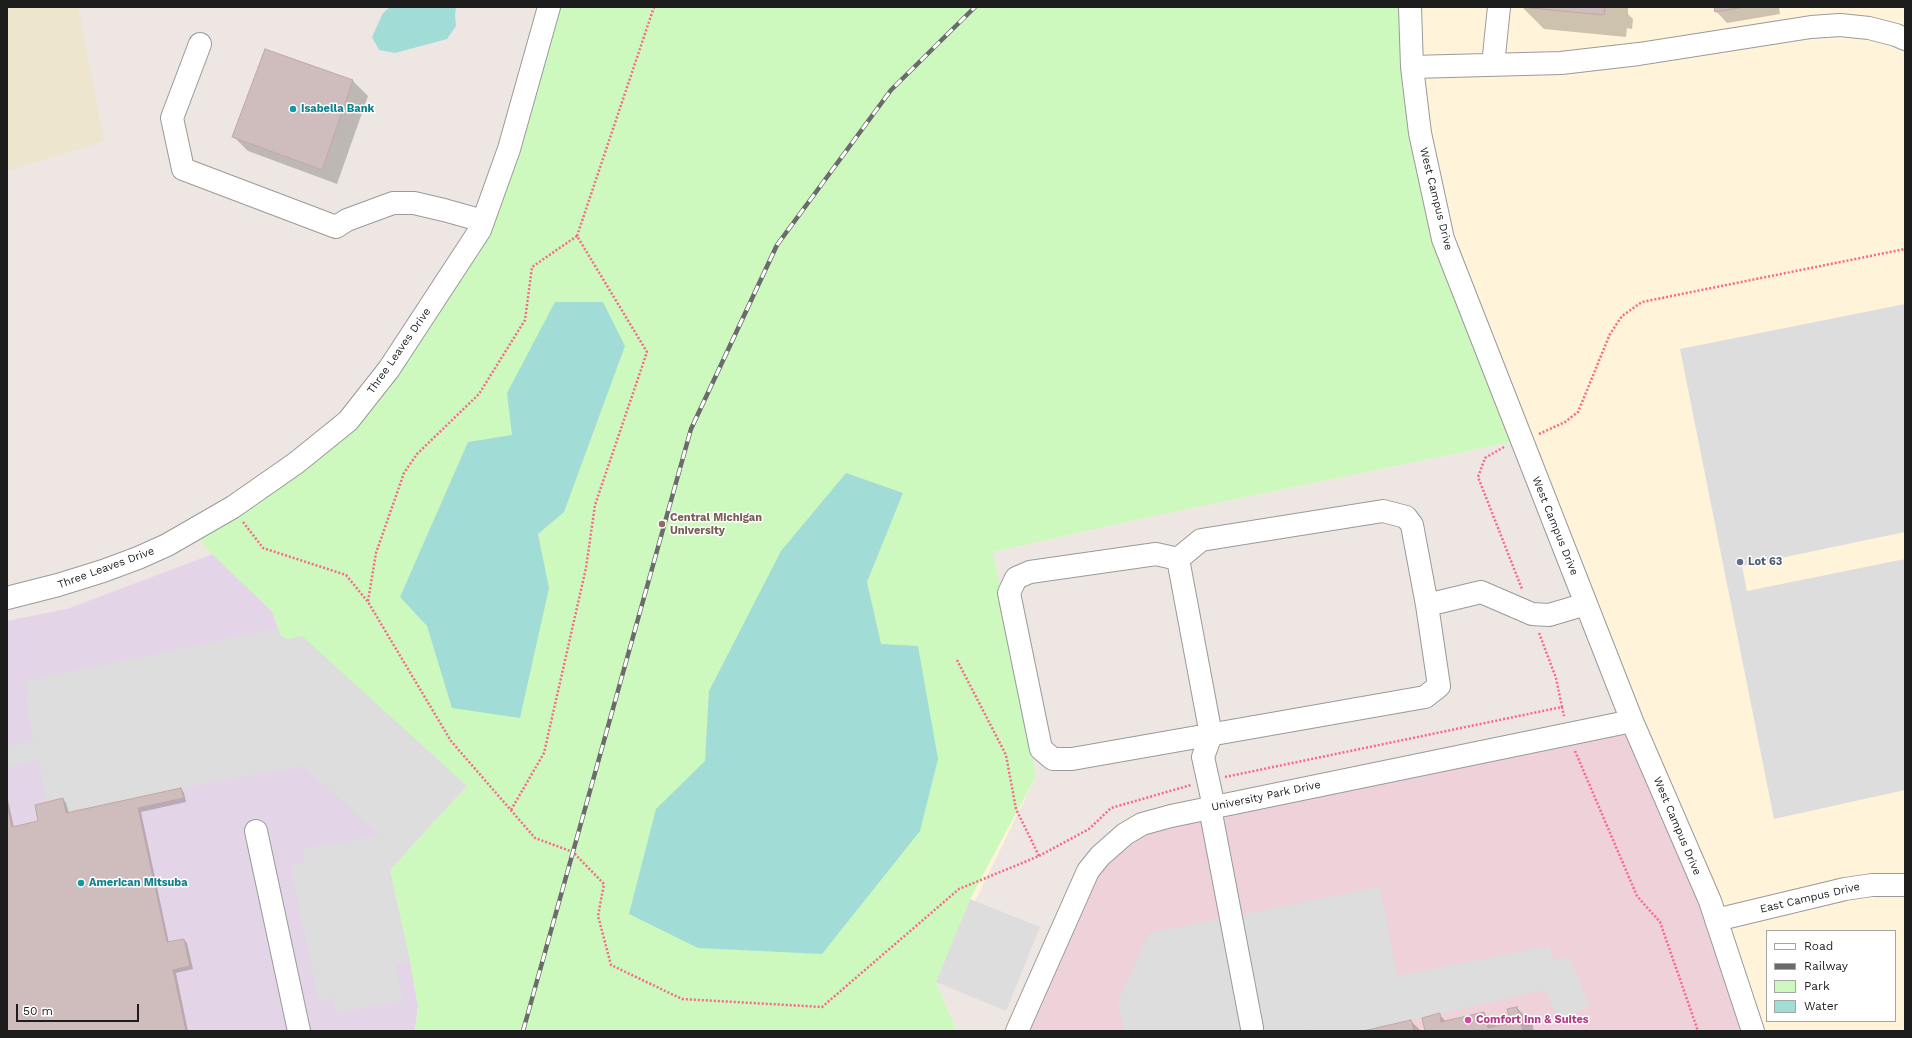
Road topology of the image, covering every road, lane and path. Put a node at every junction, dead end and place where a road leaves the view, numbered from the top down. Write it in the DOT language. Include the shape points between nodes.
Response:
graph roads {
  1 [pos="549,7"];
  2 [pos="654,7"];
  3 [pos="1410,7"];
  4 [pos="1499,7"];
  5 [pos="1905,39"];
  6 [pos="200,44"];
  7 [pos="1493,65"];
  8 [pos="1412,67"];
  9 [pos="483,221"];
  10 [pos="578,236"];
  11 [pos="1905,249"];
  12 [pos="1536,435"];
  13 [pos="1510,444"];
  14 [pos="241,518"];
  15 [pos="1178,559"];
  16 [pos="7,598"];
  17 [pos="368,602"];
  18 [pos="1586,604"];
  19 [pos="1427,605"];
  20 [pos="1532,614"];
  21 [pos="957,660"];
  22 [pos="1562,707"];
  23 [pos="1632,721"];
  24 [pos="1567,734"];
  25 [pos="1211,735"];
  26 [pos="1209,780"];
  27 [pos="1212,807"];
  28 [pos="511,810"];
  29 [pos="256,831"];
  30 [pos="1039,856"];
  31 [pos="1905,885"];
  32 [pos="1716,920"];
  33 [pos="1252,1028"];
  34 [pos="299,1031"];
  35 [pos="1017,1031"];
  36 [pos="1698,1031"];
  37 [pos="1753,1031"];
  1 -- 9 [label="street, Three Leaves Drive" via="509,149"];
  2 -- 10 [label="path"];
  3 -- 8 [label="street, West Campus Drive"];
  4 -- 7 [label="street"];
  5 -- 7 [label="street" via="1869,28 1840,25 1811,27 1640,54 1561,63"];
  6 -- 9 [label="street" via="172,118 183,169 336,226 393,203 414,203"];
  7 -- 8 [label="street"];
  8 -- 18 [label="street, West Campus Drive" via="1420,134 1443,239"];
  9 -- 16 [label="street, Three Leaves Drive" via="480,230 389,369 348,421 296,463 233,507 152,552 58,586"];
  10 -- 17 [label="path" via="532,267 525,320 479,394 417,454 404,474 376,552"];
  10 -- 28 [label="path" via="648,352 595,505 586,568 544,753"];
  11 -- 12 [label="path" via="1642,302 1622,316 1610,334 1578,412 1565,422"];
  13 -- 20 [label="path" via="1485,458 1478,477"];
  14 -- 17 [label="path" via="263,548 346,576"];
  15 -- 19 [label="street" via="1201,540 1383,511 1406,517 1412,525"];
  15 -- 25 [label="street"];
  15 -- 25 [label="street" via="1156,554 1030,572 1016,578 1009,593 1041,749 1053,759"];
  17 -- 28 [label="path" via="451,741"];
  18 -- 20 [label="street" via="1549,615"];
  18 -- 23 [label="street, West Campus Drive"];
  19 -- 20 [label="street" via="1481,592"];
  19 -- 25 [label="street" via="1439,686 1425,697"];
  20 -- 22 [label="path" via="1556,678"];
  21 -- 30 [label="path" via="1006,755 1016,809"];
  22 -- 24 [label="path"];
  22 -- 26 [label="path"];
  23 -- 24 [label="street, University Park Drive"];
  23 -- 32 [label="street, West Campus Drive" via="1710,900"];
  24 -- 27 [label="street, University Park Drive"];
  24 -- 36 [label="path" via="1637,896 1660,922"];
  25 -- 26 [label="street" via="1203,757"];
  26 -- 27 [label="street"];
  26 -- 30 [label="path" via="1111,808 1089,829"];
  27 -- 33 [label="street"];
  27 -- 35 [label="street, University Park Drive" via="1142,824 1124,834 1100,856 1088,871"];
  28 -- 30 [label="path" via="535,838 573,852 604,884 598,916 611,965 682,999 822,1007 959,889"];
  29 -- 34 [label="street"];
  31 -- 32 [label="street, East Campus Drive" via="1872,885 1845,889"];
  32 -- 37 [label="street, West Campus Drive"];
}
